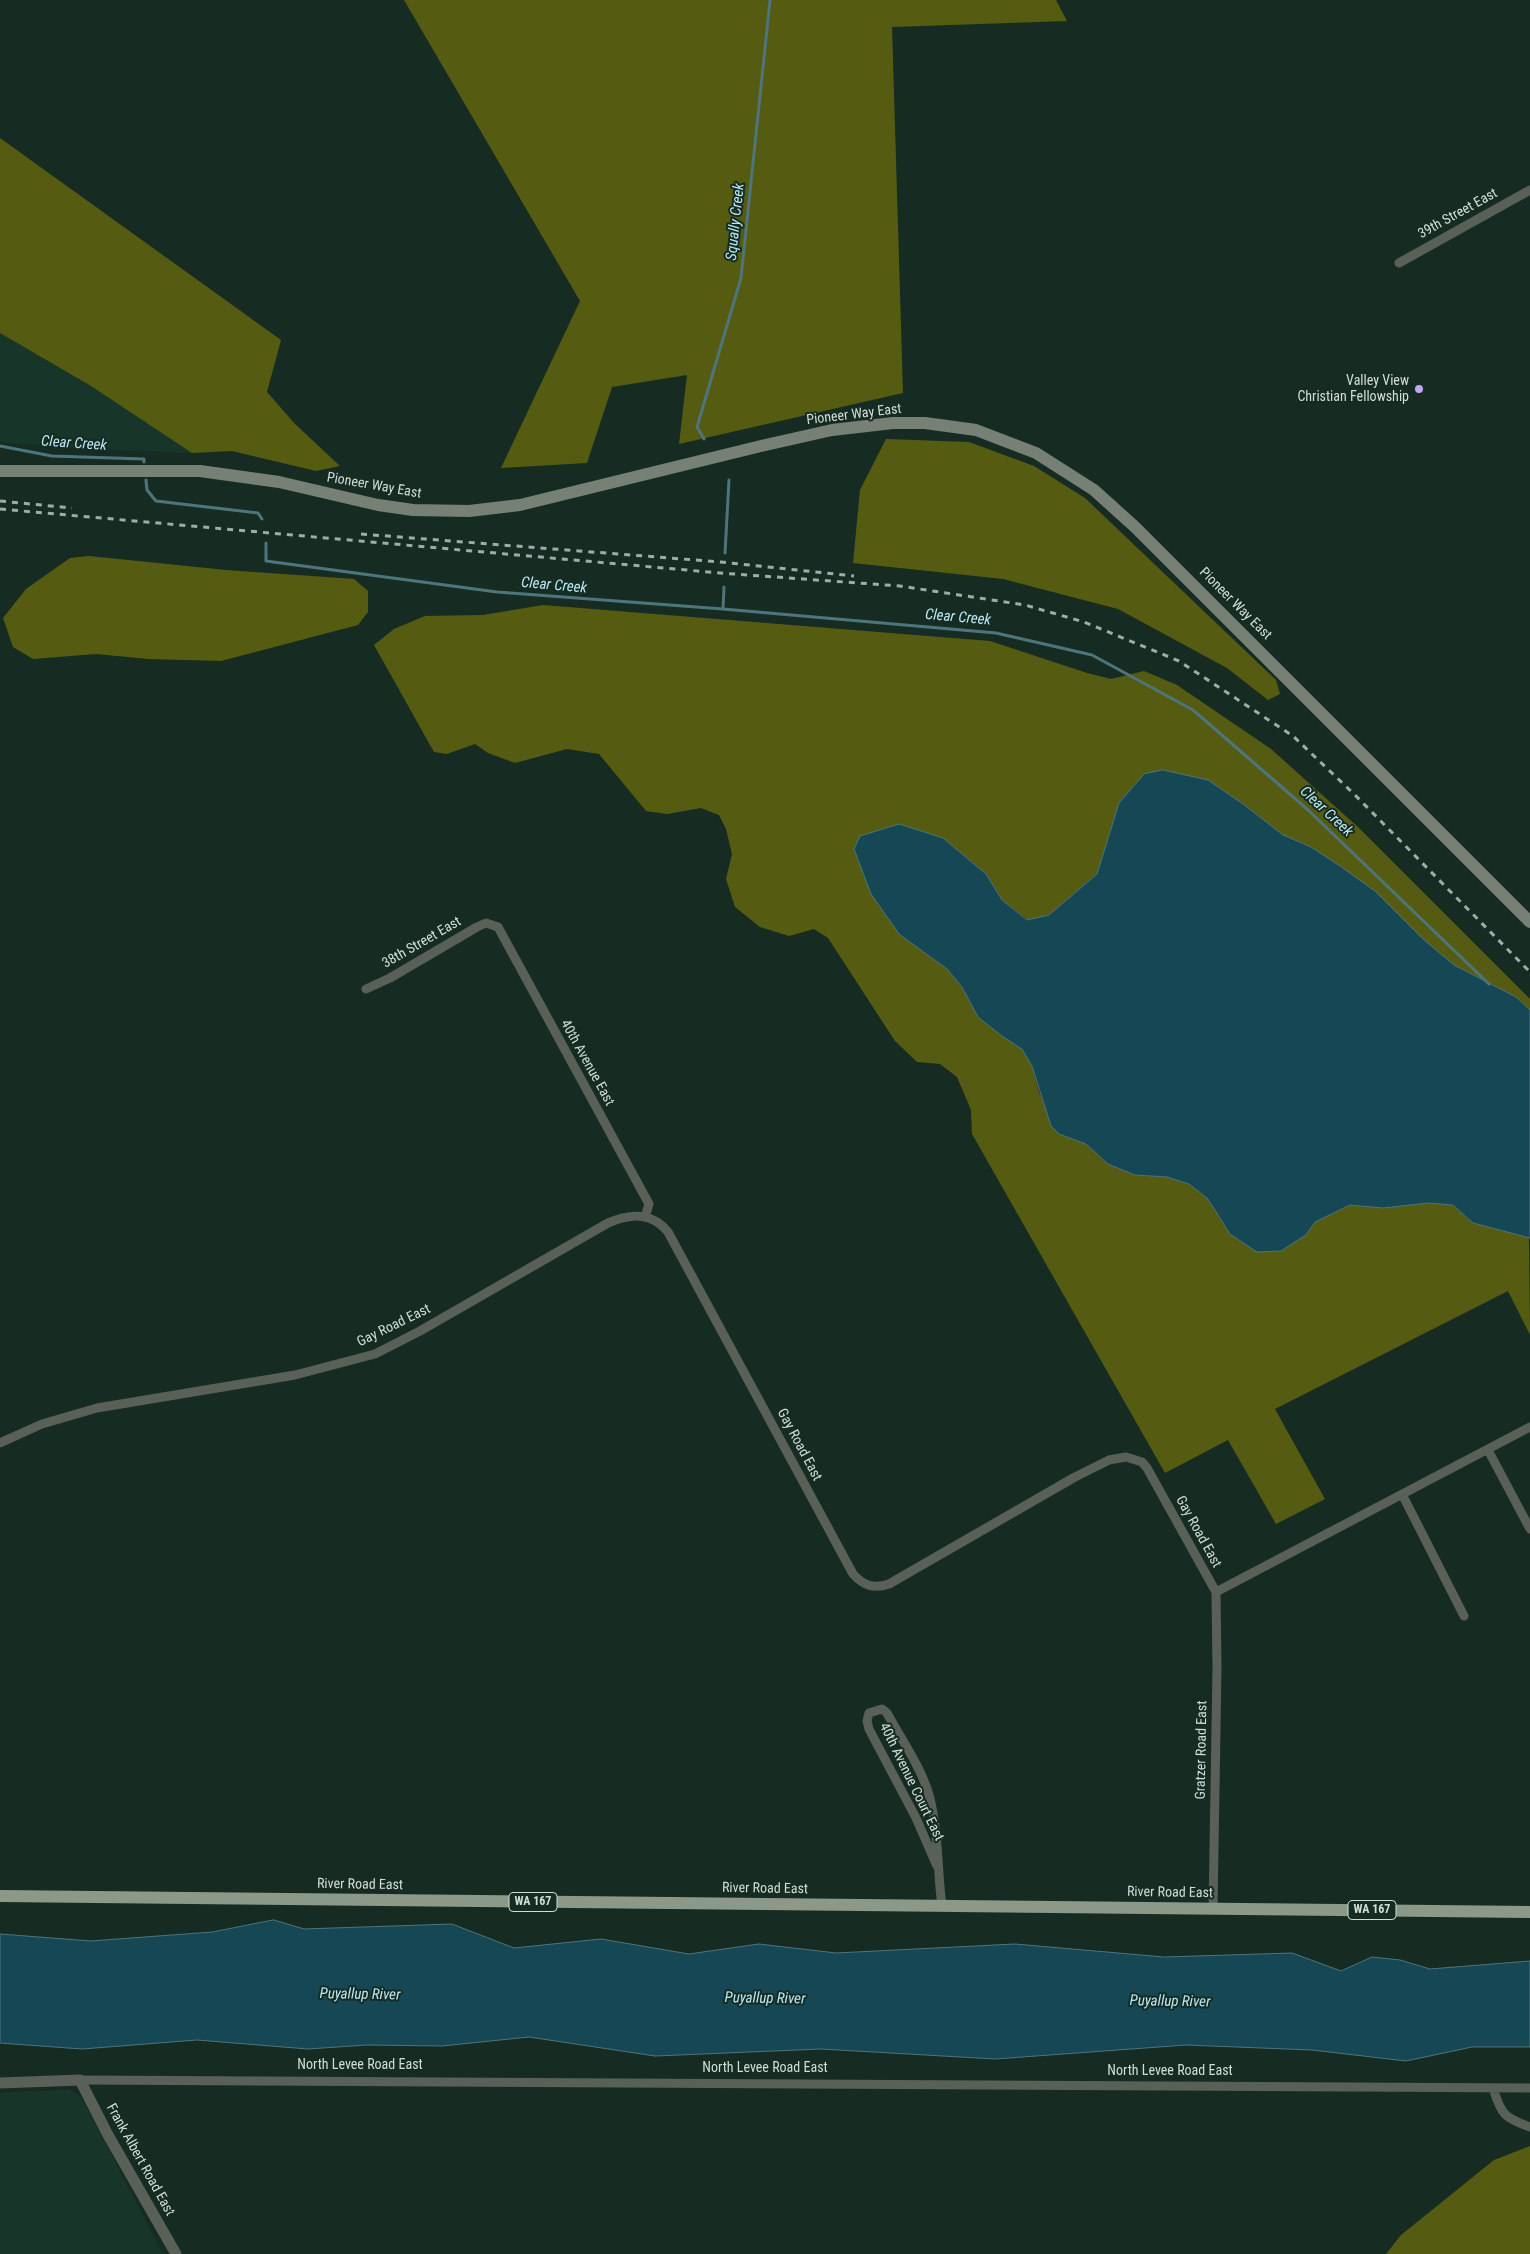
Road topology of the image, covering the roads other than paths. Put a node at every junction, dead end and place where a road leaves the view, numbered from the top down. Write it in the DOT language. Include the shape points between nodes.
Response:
graph roads {
  1 [pos="1530,190"];
  2 [pos="1399,263"];
  3 [pos="0,471"];
  4 [pos="1530,922"];
  5 [pos="492,924"];
  6 [pos="366,989"];
  7 [pos="645,1217"];
  8 [pos="1530,1427"];
  9 [pos="0,1442"];
  10 [pos="1488,1450"];
  11 [pos="1403,1496"];
  12 [pos="1530,1529"];
  13 [pos="1216,1592"];
  14 [pos="1464,1616"];
  15 [pos="937,1866"];
  16 [pos="0,1896"];
  17 [pos="942,1906"];
  18 [pos="1213,1909"];
  19 [pos="1530,1912"];
  20 [pos="80,2080"];
  21 [pos="0,2084"];
  22 [pos="1493,2088"];
  23 [pos="1530,2088"];
  24 [pos="1530,2127"];
  25 [pos="176,2254"];
  1 -- 2 [label="street, 39th Street East"];
  3 -- 4 [label="main road, Pioneer Way East" via="200,471 251,477 396,507 469,511 520,505 832,430 893,422 976,430 1036,453 1094,490 1293,683"];
  5 -- 6 [label="street, 38th Street East" via="476,927"];
  5 -- 7 [label="street, 40th Avenue East" via="498,927 649,1204"];
  7 -- 9 [label="street, Gay Road East" via="627,1216 608,1223 375,1354 295,1375 97,1408 42,1424"];
  7 -- 13 [label="street, Gay Road East" via="657,1220 668,1232 859,1581 867,1586 889,1584 1075,1477 1109,1460 1126,1457 1142,1462 1147,1468"];
  8 -- 10 [label="street"];
  10 -- 11 [label="street"];
  10 -- 12 [label="street"];
  11 -- 13 [label="street"];
  11 -- 14 [label="street"];
  13 -- 18 [label="street, Gratzer Road East"];
  15 -- 15 [label="street, 40th Avenue Court East" via="938,1850 928,1793 887,1713 882,1709 876,1710 869,1713 869,1729 916,1818"];
  15 -- 17 [label="street, 40th Avenue Court East"];
  16 -- 17 [label="main road, River Road East / WA 167"];
  17 -- 18 [label="main road, River Road East / WA 167"];
  18 -- 19 [label="main road, River Road East / WA 167"];
  20 -- 21 [label="street, North Levee Road East"];
  20 -- 22 [label="street, North Levee Road East"];
  20 -- 25 [label="street, Frank Albert Road East"];
  22 -- 23 [label="street, North Levee Road East"];
  22 -- 24 [label="street" via="1506,2117"];
}
